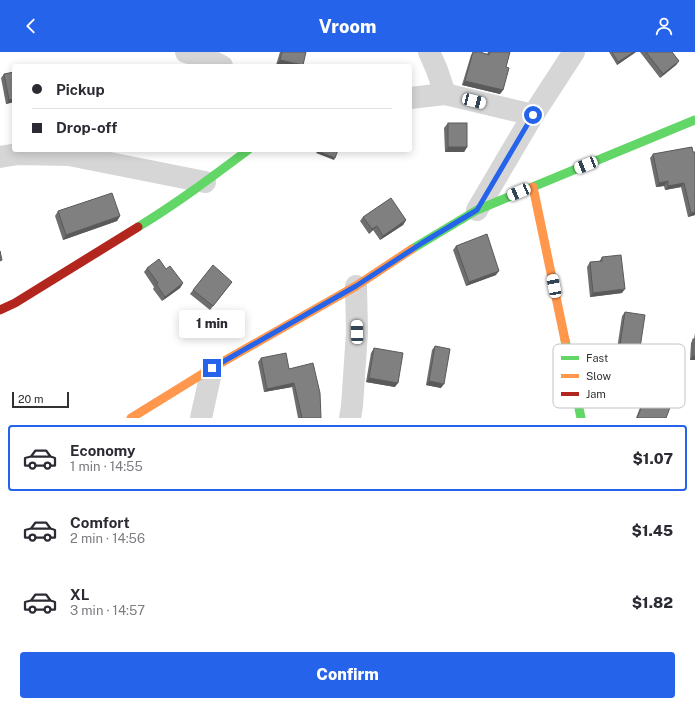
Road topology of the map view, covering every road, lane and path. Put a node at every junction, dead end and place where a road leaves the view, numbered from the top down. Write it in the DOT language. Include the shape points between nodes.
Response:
graph roads {
  1 [pos="186,52"];
  2 [pos="428,52"];
  3 [pos="574,52"];
  4 [pos="218,64"];
  5 [pos="445,94"];
  6 [pos="412,98"];
  7 [pos="533,115"];
  8 [pos="695,120"];
  9 [pos="245,152"];
  10 [pos="0,157"];
  11 [pos="205,182"];
  12 [pos="533,187"];
  13 [pos="477,210"];
  14 [pos="356,286"];
  15 [pos="0,310"];
  16 [pos="566,344"];
  17 [pos="212,368"];
  18 [pos="579,408"];
  19 [pos="131,418"];
  20 [pos="201,418"];
  21 [pos="350,418"];
  22 [pos="581,418"];
  1 -- 4 [label="street"];
  2 -- 5 [label="street"];
  3 -- 7 [label="street"];
  5 -- 6 [label="street"];
  5 -- 7 [label="street"];
  7 -- 13 [label="street"];
  8 -- 12 [label="street"];
  9 -- 11 [label="street"];
  10 -- 11 [label="street" via="18,154 69,155"];
  11 -- 15 [label="street" via="153,218"];
  12 -- 13 [label="street"];
  12 -- 16 [label="street"];
  13 -- 14 [label="street"];
  14 -- 17 [label="street"];
  14 -- 21 [label="street" via="357,332"];
  17 -- 19 [label="street"];
  17 -- 20 [label="street"];
  18 -- 22 [label="street"];
}
